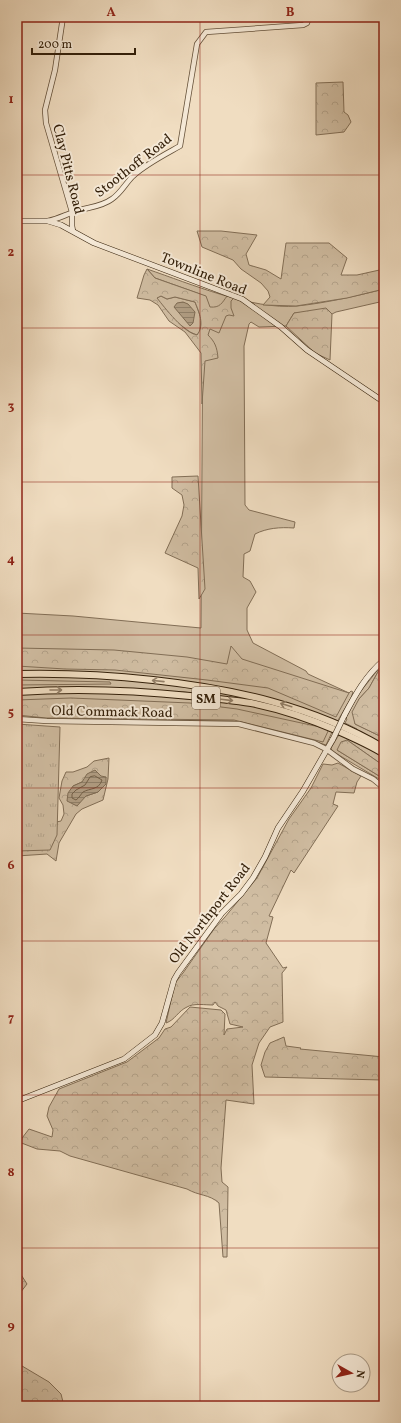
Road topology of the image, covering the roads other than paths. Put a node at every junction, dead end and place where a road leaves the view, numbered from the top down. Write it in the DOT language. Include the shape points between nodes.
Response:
graph roads {
  1 [pos="63,17"];
  2 [pos="309,17"];
  3 [pos="72,212"];
  4 [pos="17,221"];
  5 [pos="48,221"];
  6 [pos="73,231"];
  7 [pos="384,402"];
  8 [pos="384,660"];
  9 [pos="17,674"];
  10 [pos="17,692"];
  11 [pos="17,719"];
  12 [pos="384,748"];
  13 [pos="326,749"];
  14 [pos="384,754"];
  15 [pos="384,788"];
  16 [pos="17,1101"];
  1 -- 3 [label="street, Clay Pitts Road" via="55,70 45,110 46,123"];
  2 -- 3 [label="street, Stoothoff Road" via="303,25 206,32 197,44 180,146 138,171 119,194 106,203"];
  3 -- 5 [label="street, Stoothoff Road"];
  3 -- 6 [label="street, Clay Pitts Road"];
  4 -- 5 [label="main road, Townline Road"];
  5 -- 6 [label="main road, Townline Road"];
  6 -- 7 [label="main road, Townline Road" via="94,243 242,299 281,327 306,350"];
  8 -- 13 [label="main road, Old Northport Road, bridge" via="360,686"];
  12 -- 9 [label="highway, SM, one-way" via="348,729 302,710 226,690 107,675"];
  10 -- 14 [label="highway, SM, one-way" via="44,690 162,693 250,703 311,719"];
  11 -- 13 [label="street, Old Commack Road" via="238,724 314,743"];
  13 -- 15 [label="street, Old Commack Road"];
  13 -- 16 [label="main road, Old Northport Road" via="303,791 278,828 254,878 222,913 178,973 162,1023 155,1035 124,1059"];
}
